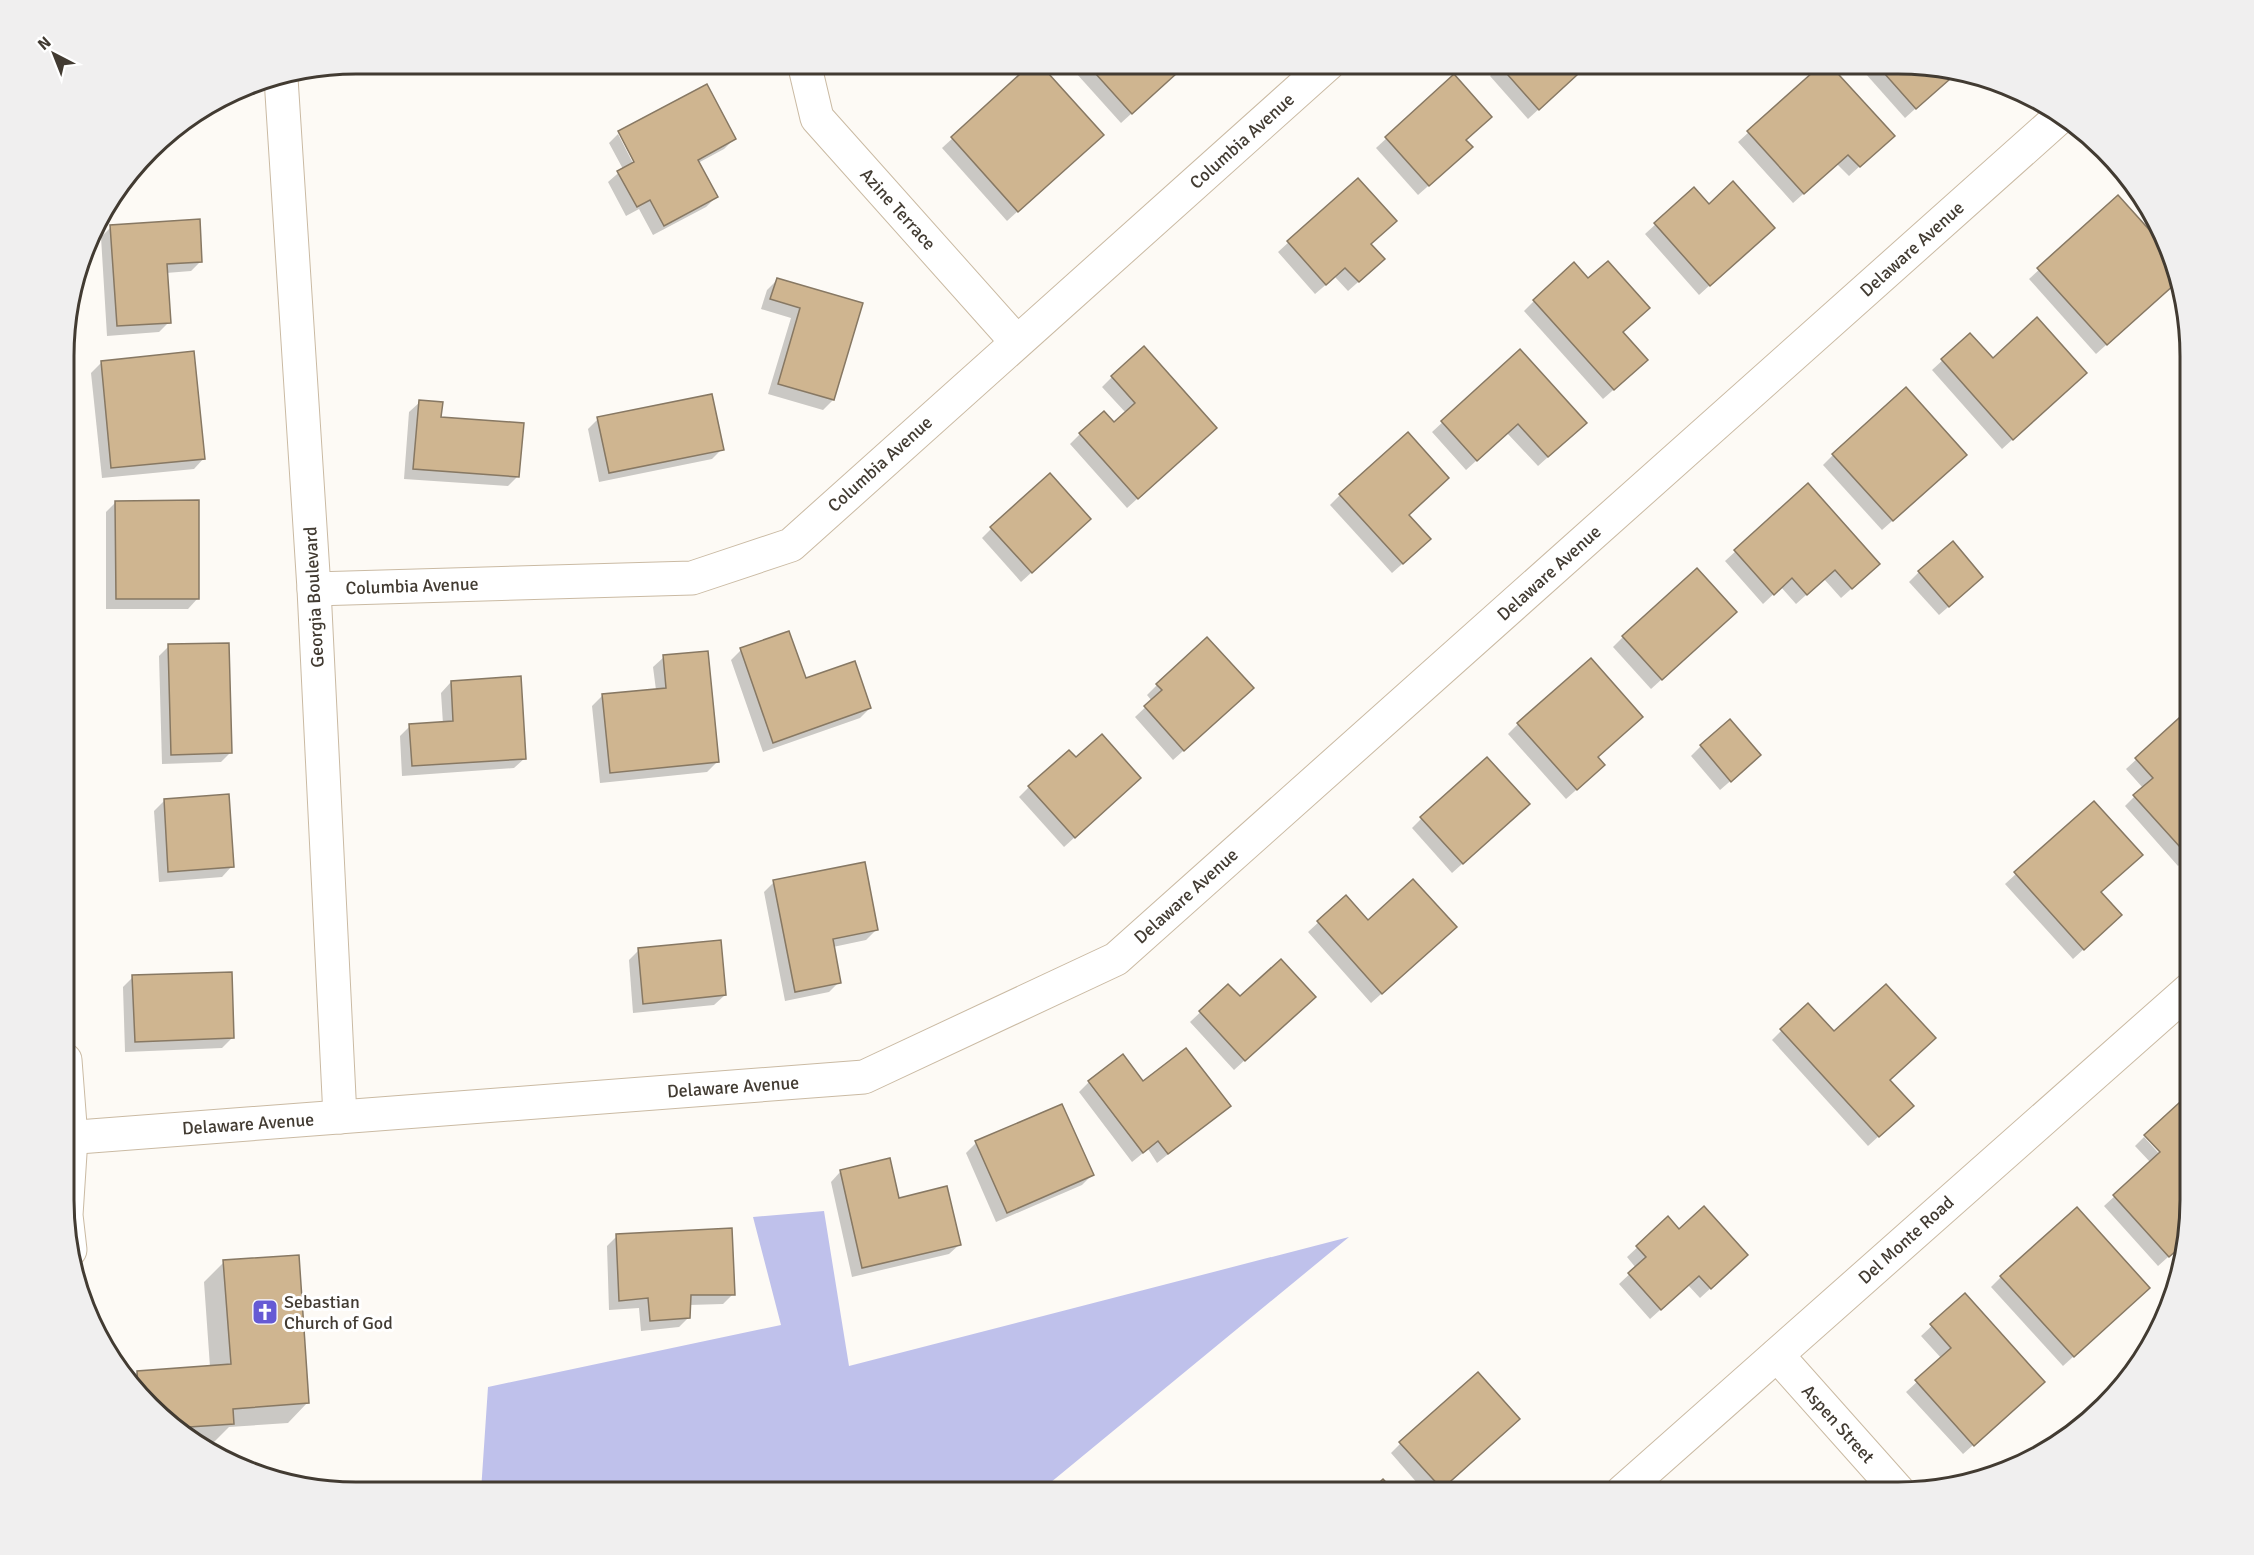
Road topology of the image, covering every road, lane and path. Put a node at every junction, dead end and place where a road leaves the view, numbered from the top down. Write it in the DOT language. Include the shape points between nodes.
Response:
graph roads {
  1 [pos="807,74"];
  2 [pos="1317,74"];
  3 [pos="281,83"];
  4 [pos="2055,121"];
  5 [pos="1016,341"];
  6 [pos="314,589"];
  7 [pos="2180,997"];
  8 [pos="340,1117"];
  9 [pos="74,1138"];
  10 [pos="1777,1355"];
  11 [pos="1633,1482"];
  12 [pos="1890,1482"];
  1 -- 5 [label="street, Azine Terrace" via="817,118"];
  2 -- 5 [label="street, Columbia Avenue"];
  3 -- 6 [label="street, Georgia Boulevard"];
  4 -- 8 [label="street, Delaware Avenue" via="1116,959 864,1077"];
  5 -- 6 [label="street, Columbia Avenue" via="791,544 692,578"];
  6 -- 8 [label="street, Georgia Boulevard"];
  7 -- 10 [label="street, Del Monte Road"];
  8 -- 9 [label="street, Delaware Avenue"];
  10 -- 11 [label="street, Del Monte Road"];
  10 -- 12 [label="street, Aspen Street"];
}
